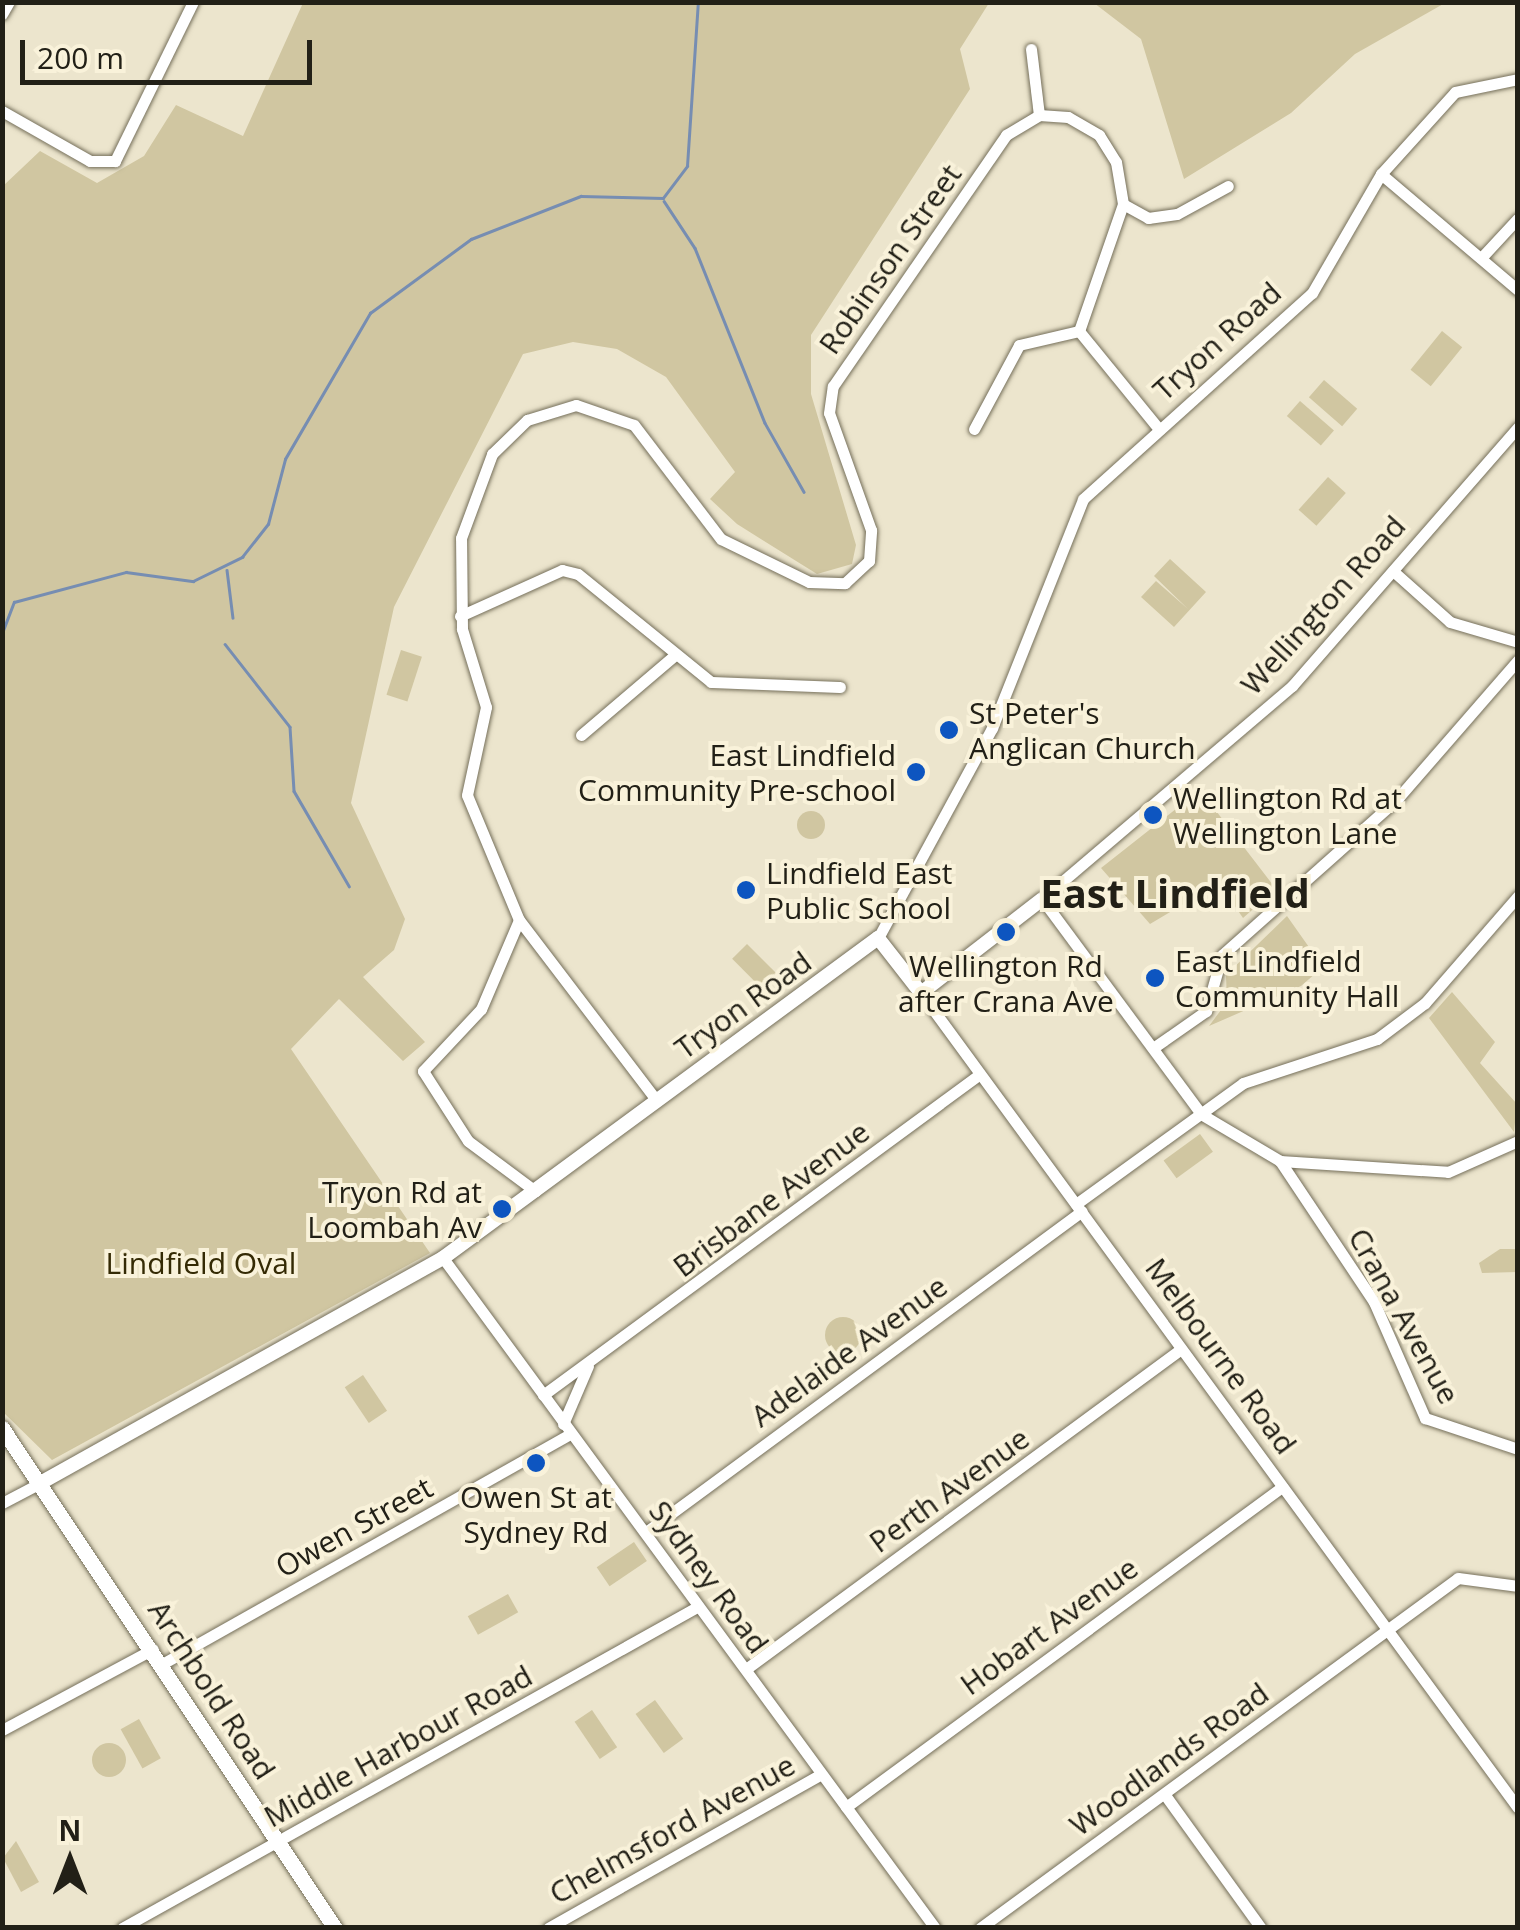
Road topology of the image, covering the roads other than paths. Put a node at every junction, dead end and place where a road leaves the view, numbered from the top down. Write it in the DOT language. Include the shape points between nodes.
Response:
graph roads {
  1 [pos="9,2"];
  2 [pos="193,2"];
  3 [pos="2,14"];
  4 [pos="1031,50"];
  5 [pos="1518,79"];
  6 [pos="2,111"];
  7 [pos="1038,115"];
  8 [pos="1382,174"];
  9 [pos="1228,186"];
  10 [pos="1123,204"];
  11 [pos="1518,218"];
  12 [pos="1481,258"];
  13 [pos="1518,290"];
  14 [pos="1079,331"];
  15 [pos="1518,427"];
  16 [pos="974,429"];
  17 [pos="1160,429"];
  18 [pos="1393,571"];
  19 [pos="460,616"];
  20 [pos="1518,642"];
  21 [pos="676,655"];
  22 [pos="1518,660"];
  23 [pos="840,687"];
  24 [pos="582,735"];
  25 [pos="1518,896"];
  26 [pos="1042,899"];
  27 [pos="519,920"];
  28 [pos="878,938"];
  29 [pos="921,993"];
  30 [pos="1153,1048"];
  31 [pos="980,1074"];
  32 [pos="657,1101"];
  33 [pos="1200,1114"];
  34 [pos="1518,1141"];
  35 [pos="1280,1161"];
  36 [pos="535,1191"];
  37 [pos="1079,1208"];
  38 [pos="443,1258"];
  39 [pos="1181,1349"];
  40 [pos="590,1362"];
  41 [pos="543,1395"];
  42 [pos="2,1428"];
  43 [pos="566,1429"];
  44 [pos="1518,1449"];
  45 [pos="44,1481"];
  46 [pos="1282,1487"];
  47 [pos="2,1503"];
  48 [pos="646,1532"];
  49 [pos="1518,1586"];
  50 [pos="697,1607"];
  51 [pos="1387,1629"];
  52 [pos="152,1649"];
  53 [pos="162,1664"];
  54 [pos="746,1669"];
  55 [pos="2,1730"];
  56 [pos="821,1774"];
  57 [pos="1165,1795"];
  58 [pos="846,1807"];
  59 [pos="1518,1808"];
  60 [pos="278,1842"];
  61 [pos="122,1928"];
  62 [pos="334,1928"];
  63 [pos="548,1928"];
  64 [pos="934,1928"];
  65 [pos="980,1928"];
  66 [pos="1262,1928"];
  1 -- 3 [label="street"];
  2 -- 6 [label="street" via="159,56 122,156 90,160"];
  4 -- 7 [label="street"];
  5 -- 8 [label="street, Tryon Road" via="1455,92"];
  7 -- 10 [label="street" via="1068,117 1099,135 1116,162"];
  7 -- 19 [label="street, Robinson Street" via="1006,135 833,386 829,412 871,530 870,561 858,574 845,583 809,582 720,539 634,424 576,405 527,420 492,454 461,538"];
  8 -- 12 [label="street"];
  8 -- 17 [label="street, Tryon Road" via="1312,293"];
  9 -- 10 [label="street" via="1177,214 1148,218"];
  10 -- 14 [label="street"];
  11 -- 12 [label="street"];
  12 -- 13 [label="street"];
  14 -- 16 [label="street" via="1019,345"];
  14 -- 17 [label="street"];
  15 -- 18 [label="street, Wellington Road"];
  17 -- 28 [label="street, Tryon Road" via="1083,499 992,728"];
  18 -- 20 [label="street" via="1450,622"];
  18 -- 26 [label="street, Wellington Road" via="1271,706"];
  19 -- 21 [label="street" via="562,570 578,574"];
  19 -- 27 [label="street, Robinson Street" via="486,707 467,795"];
  21 -- 23 [label="street" via="732,688"];
  21 -- 24 [label="street"];
  22 -- 30 [label="street" via="1386,810 1222,955 1206,1011"];
  25 -- 33 [label="street, Adelaide Avenue" via="1425,1003 1377,1039 1260,1074"];
  26 -- 29 [label="street, Wellington Road"];
  26 -- 30 [label="street, Crana Avenue"];
  27 -- 32 [label="street, Robinson Street"];
  27 -- 36 [label="street" via="481,1009 423,1071 468,1141"];
  28 -- 29 [label="street, Melbourne Road"];
  28 -- 32 [label="street, Tryon Road"];
  29 -- 31 [label="street, Melbourne Road"];
  30 -- 33 [label="street, Crana Avenue"];
  31 -- 37 [label="street, Melbourne Road"];
  31 -- 40 [label="street, Brisbane Avenue"];
  32 -- 36 [label="street, Tryon Road"];
  33 -- 35 [label="street, Crana Avenue"];
  33 -- 37 [label="street, Adelaide Avenue"];
  34 -- 35 [label="street" via="1448,1172"];
  35 -- 44 [label="street, Crana Avenue" via="1374,1302 1425,1418"];
  36 -- 38 [label="street, Tryon Road"];
  37 -- 39 [label="street, Melbourne Road"];
  37 -- 48 [label="street, Adelaide Avenue"];
  38 -- 41 [label="street, Sydney Road"];
  38 -- 45 [label="street, Tryon Road"];
  39 -- 46 [label="street, Melbourne Road"];
  39 -- 54 [label="street, Perth Avenue"];
  40 -- 41 [label="street, Brisbane Avenue"];
  40 -- 43 [label="street, Brisbane Avenue"];
  41 -- 43 [label="street, Sydney Road"];
  42 -- 45 [label="main road, Archbold Road"];
  43 -- 48 [label="street, Sydney Road"];
  43 -- 53 [label="street, Owen Street"];
  45 -- 47 [label="street, Tryon Road"];
  45 -- 52 [label="main road, Archbold Road"];
  46 -- 51 [label="street, Melbourne Road"];
  46 -- 58 [label="street, Hobart Avenue"];
  48 -- 50 [label="street, Sydney Road"];
  49 -- 51 [label="street, Woodlands Road" via="1458,1578"];
  50 -- 54 [label="street, Sydney Road"];
  50 -- 60 [label="street, Middle Harbour Road"];
  51 -- 57 [label="street, Woodlands Road"];
  51 -- 59 [label="street, Melbourne Road"];
  52 -- 53 [label="main road, Archbold Road"];
  52 -- 55 [label="street"];
  53 -- 60 [label="main road, Archbold Road"];
  54 -- 56 [label="street, Sydney Road"];
  56 -- 58 [label="street, Sydney Road"];
  56 -- 63 [label="street, Chelmsford Avenue"];
  57 -- 65 [label="street, Woodlands Road"];
  57 -- 66 [label="street"];
  58 -- 64 [label="street, Sydney Road"];
  60 -- 61 [label="street, Middle Harbour Road"];
  60 -- 62 [label="main road, Archbold Road"];
}
